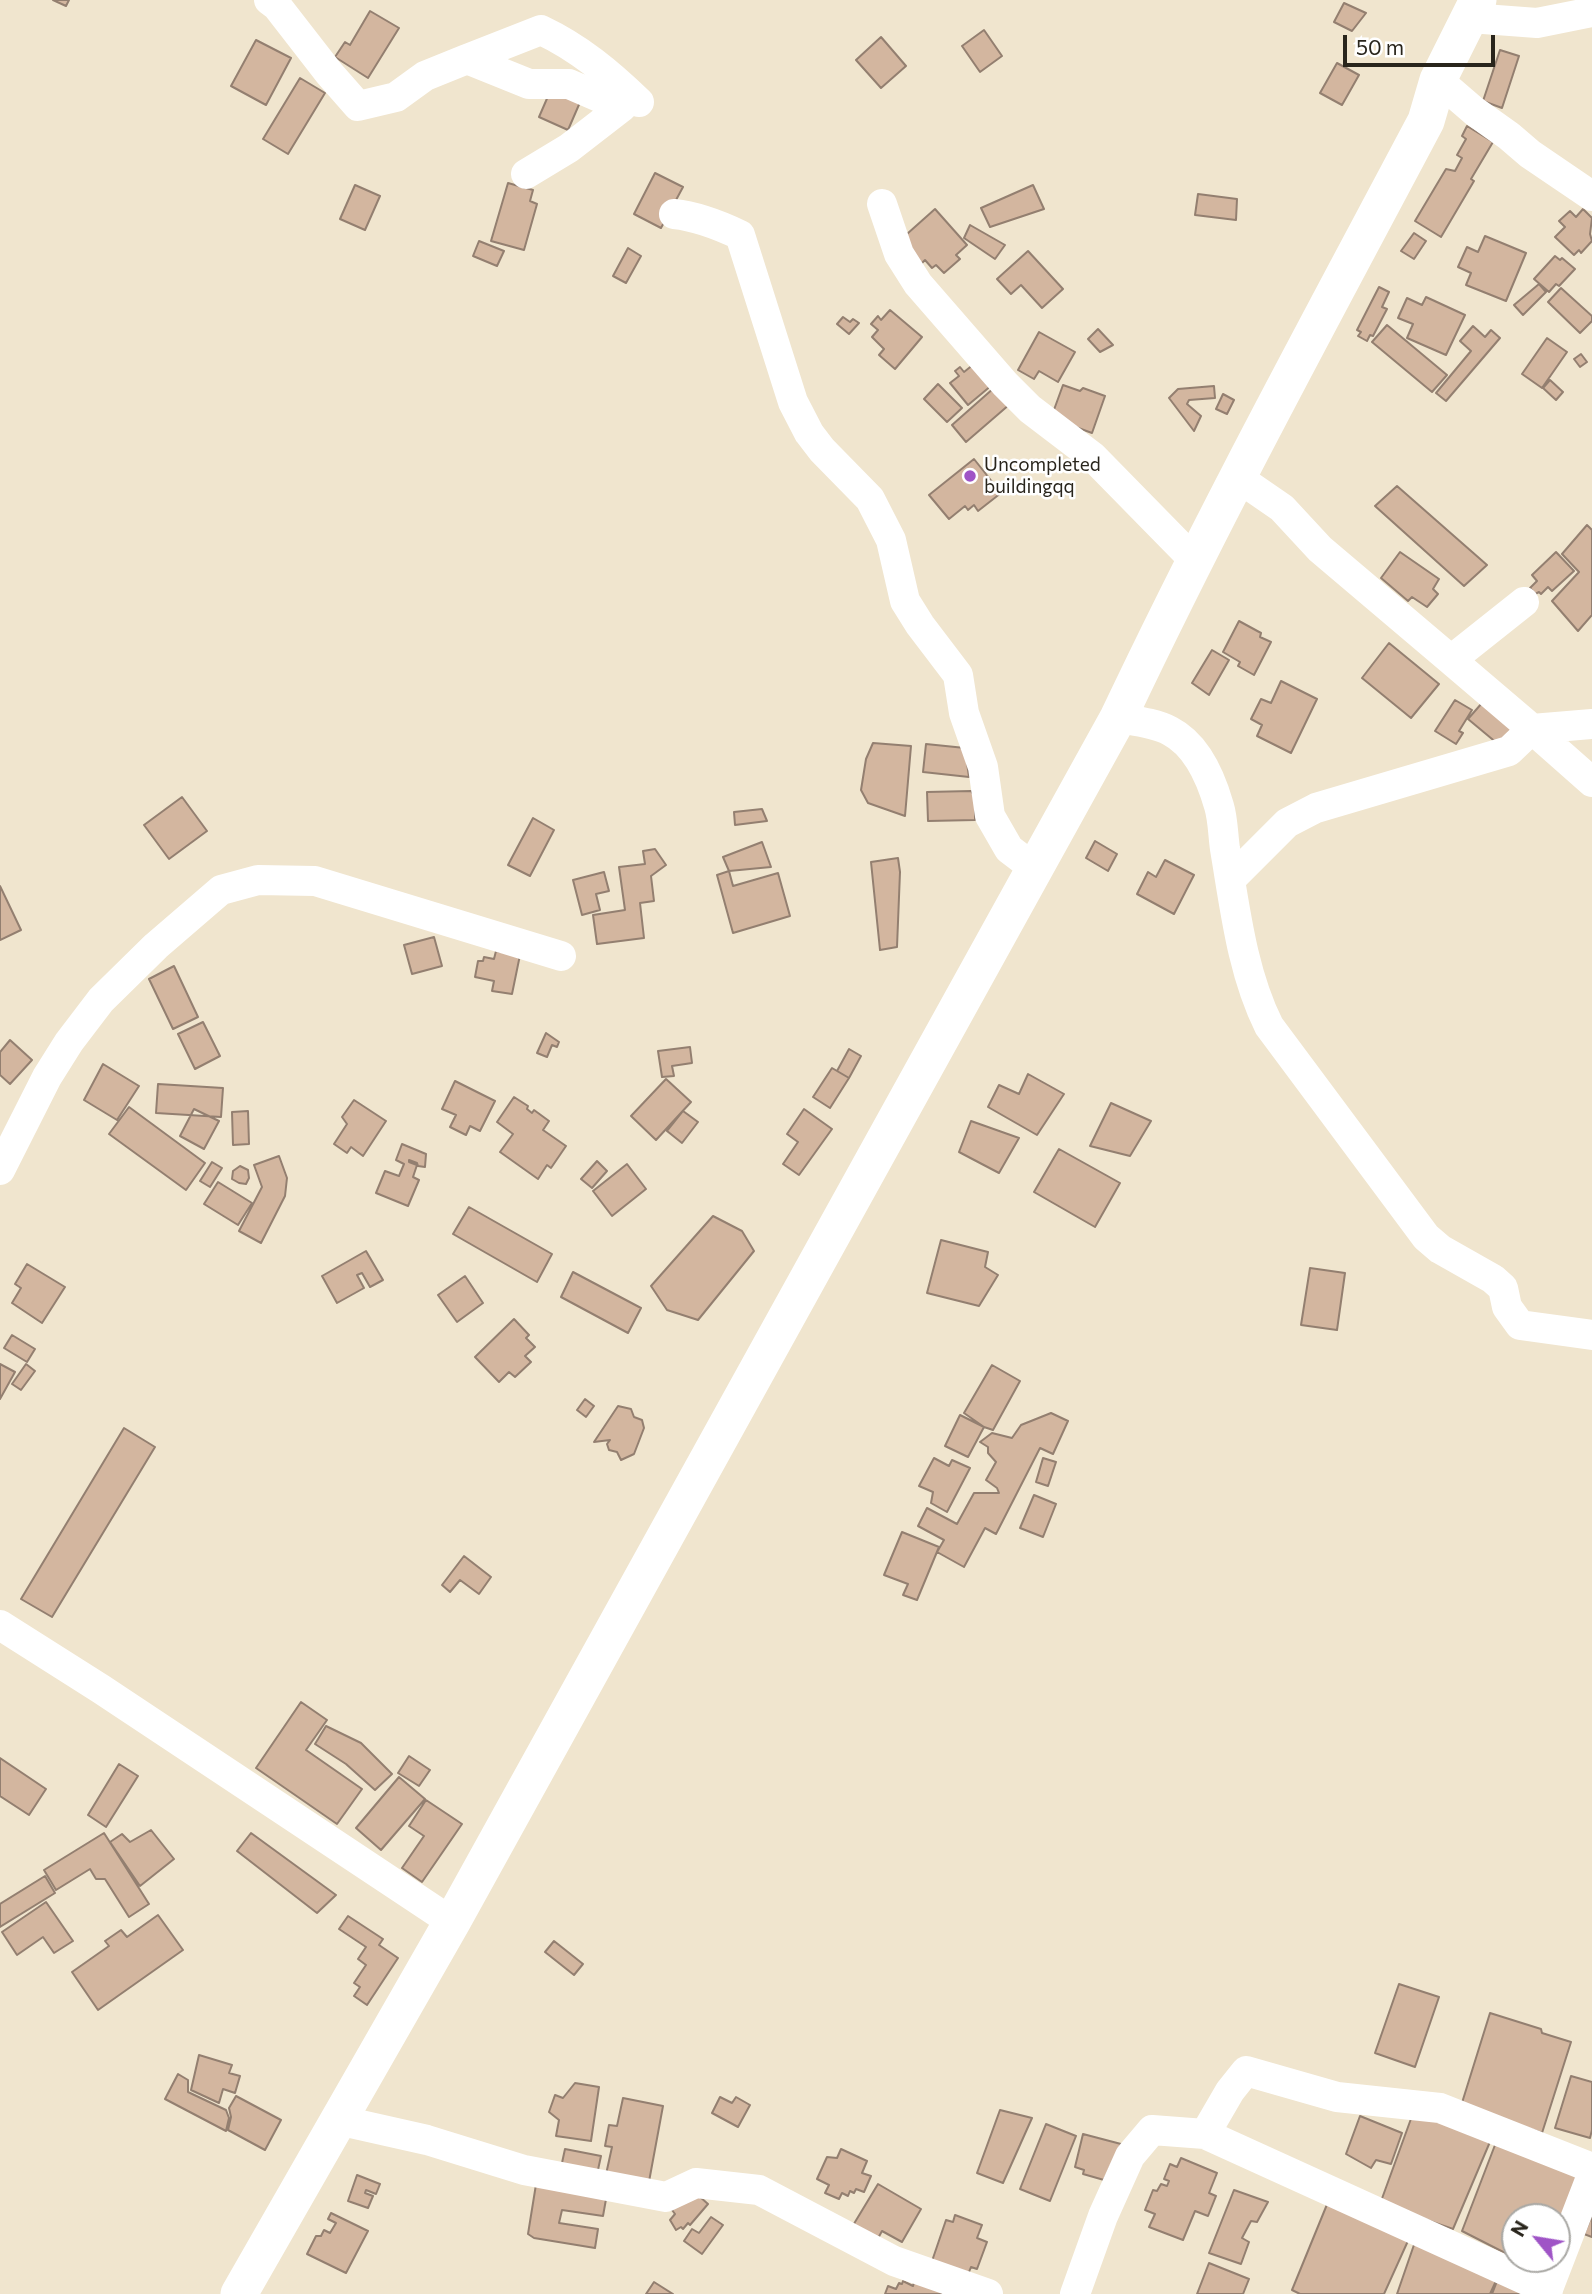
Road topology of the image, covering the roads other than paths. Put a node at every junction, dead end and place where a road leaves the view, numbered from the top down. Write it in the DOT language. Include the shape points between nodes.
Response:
graph roads {
  1 [pos="269,0"];
  2 [pos="1474,9"];
  3 [pos="1592,12"];
  4 [pos="467,59"];
  5 [pos="1438,80"];
  6 [pos="639,102"];
  7 [pos="526,174"];
  8 [pos="1592,195"];
  9 [pos="882,204"];
  10 [pos="674,214"];
  11 [pos="1237,477"];
  12 [pos="1194,560"];
  13 [pos="1524,602"];
  14 [pos="1451,660"];
  15 [pos="1118,718"];
  16 [pos="1592,724"];
  17 [pos="1532,729"];
  18 [pos="1592,782"];
  19 [pos="1034,868"];
  20 [pos="1231,879"];
  21 [pos="561,956"];
  22 [pos="0,1170"];
  23 [pos="1592,1335"];
  24 [pos="0,1625"];
  25 [pos="452,1922"];
  26 [pos="338,2120"];
  27 [pos="1205,2134"];
  28 [pos="1592,2168"];
  29 [pos="1592,2175"];
  30 [pos="1547,2292"];
  31 [pos="239,2294"];
  32 [pos="988,2294"];
  33 [pos="1074,2294"];
  1 -- 4 [label="street" via="358,106 396,97 425,76"];
  2 -- 3 [label="street" via="1538,23"];
  2 -- 5 [label="main road"];
  4 -- 6 [label="street" via="541,30 605,69"];
  4 -- 7 [label="street" via="529,84 569,84 622,107"];
  5 -- 8 [label="street" via="1530,155"];
  5 -- 11 [label="main road" via="1426,121"];
  9 -- 12 [label="street" via="899,254 918,284 1005,384 1093,457"];
  10 -- 19 [label="street" via="690,215 740,235 793,402 822,450 870,499 891,540 905,601 958,675 964,713 983,767 990,816 1009,849"];
  11 -- 12 [label="main road"];
  11 -- 14 [label="street" via="1282,508 1320,549"];
  12 -- 15 [label="main road"];
  13 -- 14 [label="street"];
  14 -- 17 [label="street"];
  15 -- 19 [label="main road"];
  15 -- 20 [label="street" via="1170,731 1198,758 1220,808"];
  16 -- 17 [label="street"];
  17 -- 18 [label="street"];
  17 -- 20 [label="street" via="1509,751 1316,808 1287,823"];
  19 -- 25 [label="main road"];
  20 -- 23 [label="street" via="1256,1000 1269,1026 1426,1237 1503,1288 1507,1307 1520,1325"];
  21 -- 22 [label="street" via="315,881 258,880 222,890 102,1000 47,1077"];
  24 -- 25 [label="street"];
  25 -- 26 [label="main road"];
  26 -- 31 [label="main road"];
  26 -- 32 [label="street" via="426,2140 524,2170 666,2197 696,2183 759,2190 894,2261"];
  27 -- 28 [label="street" via="1246,2071 1337,2097 1440,2108"];
  27 -- 30 [label="street"];
  27 -- 33 [label="street" via="1152,2130 1129,2156"];
  29 -- 30 [label="street"];
}
